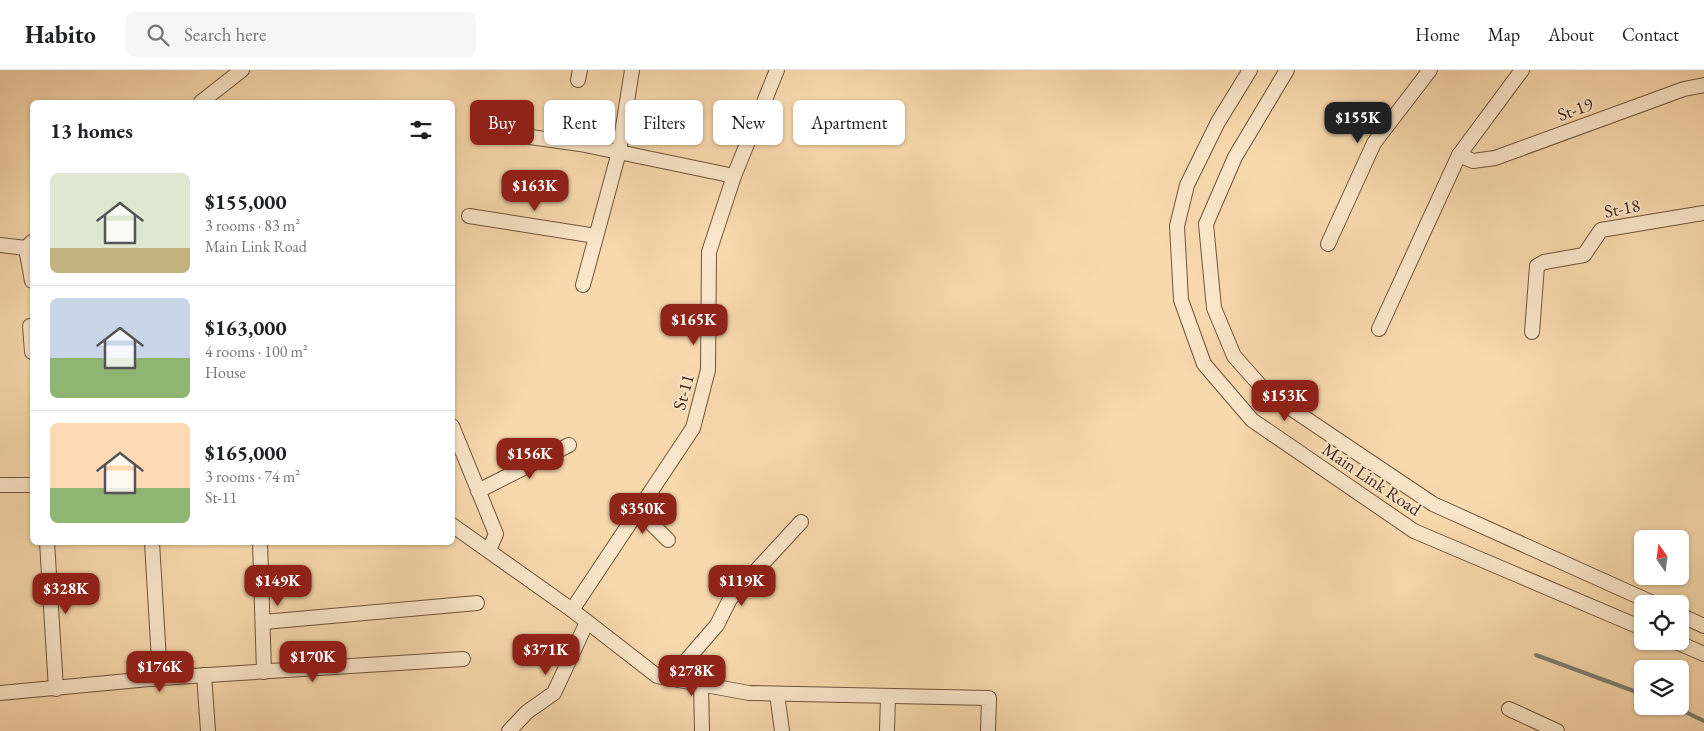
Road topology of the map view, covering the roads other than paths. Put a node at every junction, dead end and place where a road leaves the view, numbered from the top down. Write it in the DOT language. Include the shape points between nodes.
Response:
graph roads {
  1 [pos="242,70"];
  2 [pos="632,70"];
  3 [pos="777,70"];
  4 [pos="1250,70"];
  5 [pos="1287,70"];
  6 [pos="1430,70"];
  7 [pos="1522,70"];
  8 [pos="1704,85"];
  9 [pos="204,100"];
  10 [pos="534,138"];
  11 [pos="618,152"];
  12 [pos="1459,156"];
  13 [pos="734,176"];
  14 [pos="1704,213"];
  15 [pos="469,216"];
  16 [pos="596,236"];
  17 [pos="1328,244"];
  18 [pos="0,245"];
  19 [pos="29,245"];
  20 [pos="582,284"];
  21 [pos="1379,329"];
  22 [pos="1532,332"];
  23 [pos="455,434"];
  24 [pos="569,445"];
  25 [pos="0,485"];
  26 [pos="30,485"];
  27 [pos="478,491"];
  28 [pos="638,511"];
  29 [pos="801,522"];
  30 [pos="455,527"];
  31 [pos="668,540"];
  32 [pos="46,545"];
  33 [pos="152,545"];
  34 [pos="260,545"];
  35 [pos="488,550"];
  36 [pos="1634,595"];
  37 [pos="477,603"];
  38 [pos="572,610"];
  39 [pos="1689,619"];
  40 [pos="264,622"];
  41 [pos="587,622"];
  42 [pos="1634,625"];
  43 [pos="1704,626"];
  44 [pos="1689,648"];
  45 [pos="1704,654"];
  46 [pos="464,659"];
  47 [pos="264,672"];
  48 [pos="204,675"];
  49 [pos="160,678"];
  50 [pos="672,678"];
  51 [pos="701,684"];
  52 [pos="56,689"];
  53 [pos="0,693"];
  54 [pos="777,694"];
  55 [pos="888,696"];
  56 [pos="1508,709"];
  57 [pos="208,731"];
  58 [pos="509,731"];
  59 [pos="702,731"];
  60 [pos="782,731"];
  61 [pos="887,731"];
  62 [pos="988,731"];
  63 [pos="1557,731"];
  1 -- 9 [label="street"];
  2 -- 11 [label="street"];
  3 -- 13 [label="street, St-11"];
  4 -- 42 [label="street, Main Link Road" via="1218,122 1187,185 1177,226 1181,300 1204,364 1252,420 1414,531"];
  5 -- 36 [label="street, Main Link Road" via="1235,157 1206,224 1214,308 1234,356 1265,391 1433,504"];
  6 -- 17 [label="street" via="1374,143"];
  7 -- 12 [label="street"];
  8 -- 12 [label="street, St-19" via="1495,158 1472,161"];
  10 -- 11 [label="street"];
  11 -- 13 [label="street"];
  11 -- 16 [label="street"];
  12 -- 21 [label="street"];
  13 -- 28 [label="street, St-11" via="709,252 708,370 693,428"];
  14 -- 22 [label="street, St-18" via="1601,230 1584,255 1538,266"];
  15 -- 16 [label="street"];
  16 -- 20 [label="street"];
  18 -- 19 [label="street"];
  23 -- 27 [label="street"];
  24 -- 27 [label="street"];
  25 -- 26 [label="street"];
  27 -- 35 [label="street" via="496,534"];
  28 -- 31 [label="street"];
  28 -- 38 [label="street, St-11"];
  29 -- 50 [label="street" via="730,599 717,624"];
  30 -- 35 [label="street"];
  32 -- 52 [label="street"];
  33 -- 49 [label="street"];
  34 -- 40 [label="street"];
  35 -- 38 [label="street"];
  37 -- 40 [label="street"];
  38 -- 41 [label="street"];
  39 -- 43 [label="street"];
  40 -- 47 [label="street"];
  41 -- 50 [label="street" via="657,676"];
  41 -- 58 [label="street" via="554,693 526,712"];
  44 -- 45 [label="street"];
  46 -- 47 [label="street"];
  47 -- 48 [label="street"];
  48 -- 49 [label="street"];
  48 -- 57 [label="street"];
  49 -- 52 [label="street"];
  50 -- 51 [label="street"];
  51 -- 54 [label="street" via="749,693"];
  51 -- 59 [label="street"];
  52 -- 53 [label="street"];
  54 -- 55 [label="street"];
  54 -- 60 [label="street"];
  55 -- 61 [label="street"];
  55 -- 62 [label="street" via="989,698"];
  56 -- 63 [label="street"];
}
